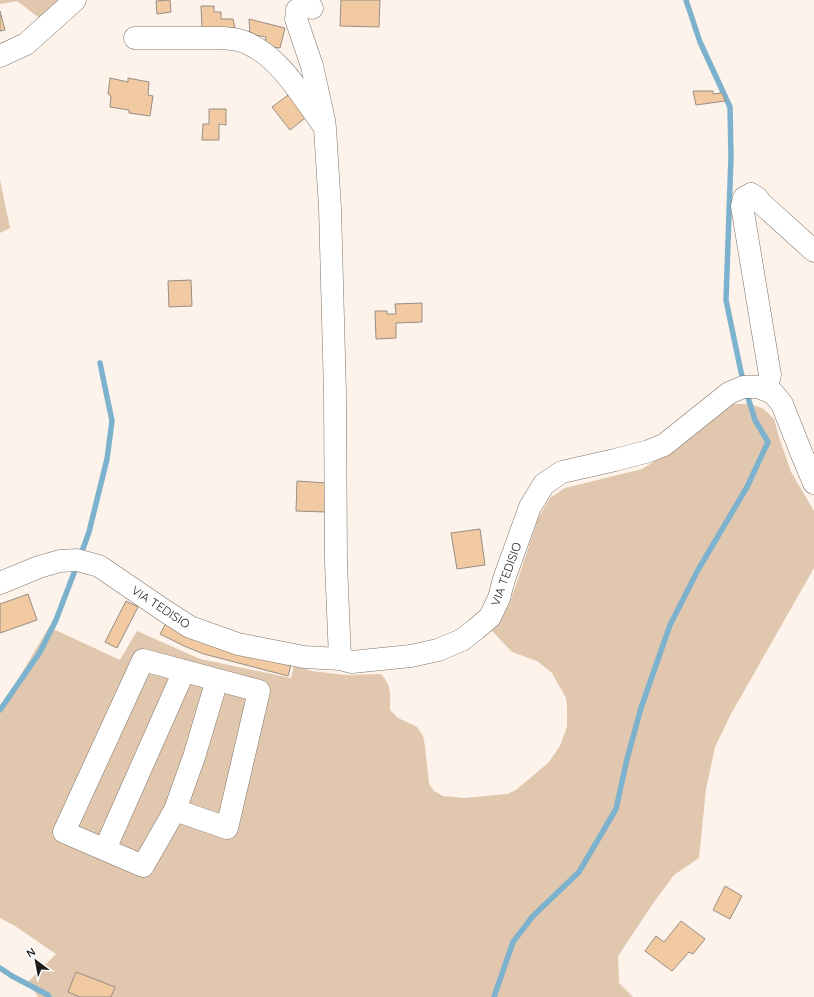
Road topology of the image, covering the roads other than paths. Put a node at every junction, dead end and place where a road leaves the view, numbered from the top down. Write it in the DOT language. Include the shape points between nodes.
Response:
graph roads {
  1 [pos="75,0"];
  2 [pos="312,8"];
  3 [pos="135,38"];
  4 [pos="0,56"];
  5 [pos="325,128"];
  6 [pos="814,251"];
  7 [pos="766,390"];
  8 [pos="814,483"];
  9 [pos="0,583"];
  10 [pos="340,659"];
  11 [pos="184,671"];
  12 [pos="217,680"];
  13 [pos="175,810"];
  14 [pos="105,849"];
  1 -- 4 [label="street" via="26,44"];
  2 -- 5 [label="street" via="302,6 297,10 296,19 312,66"];
  3 -- 5 [label="street" via="223,38 249,43 287,74"];
  5 -- 10 [label="street" via="335,378 336,563"];
  6 -- 7 [label="street" via="757,198 751,194 744,198 742,206 770,375"];
  7 -- 8 [label="street" via="773,393 782,404"];
  7 -- 10 [label="street, VIA TEDISIO" via="743,387 729,393 664,445 621,459 562,472 544,484 530,507 499,598 490,616 462,640 438,650 411,656 352,662"];
  9 -- 10 [label="street, VIA TEDISIO" via="39,567 60,561 77,560 99,566 190,627 238,644 304,657"];
  11 -- 12 [label="street"];
  11 -- 14 [label="street"];
  11 -- 14 [label="street" via="144,660 64,832"];
  12 -- 13 [label="street"];
  12 -- 13 [label="street" via="259,691 227,828"];
  13 -- 14 [label="street" via="143,866"];
}
